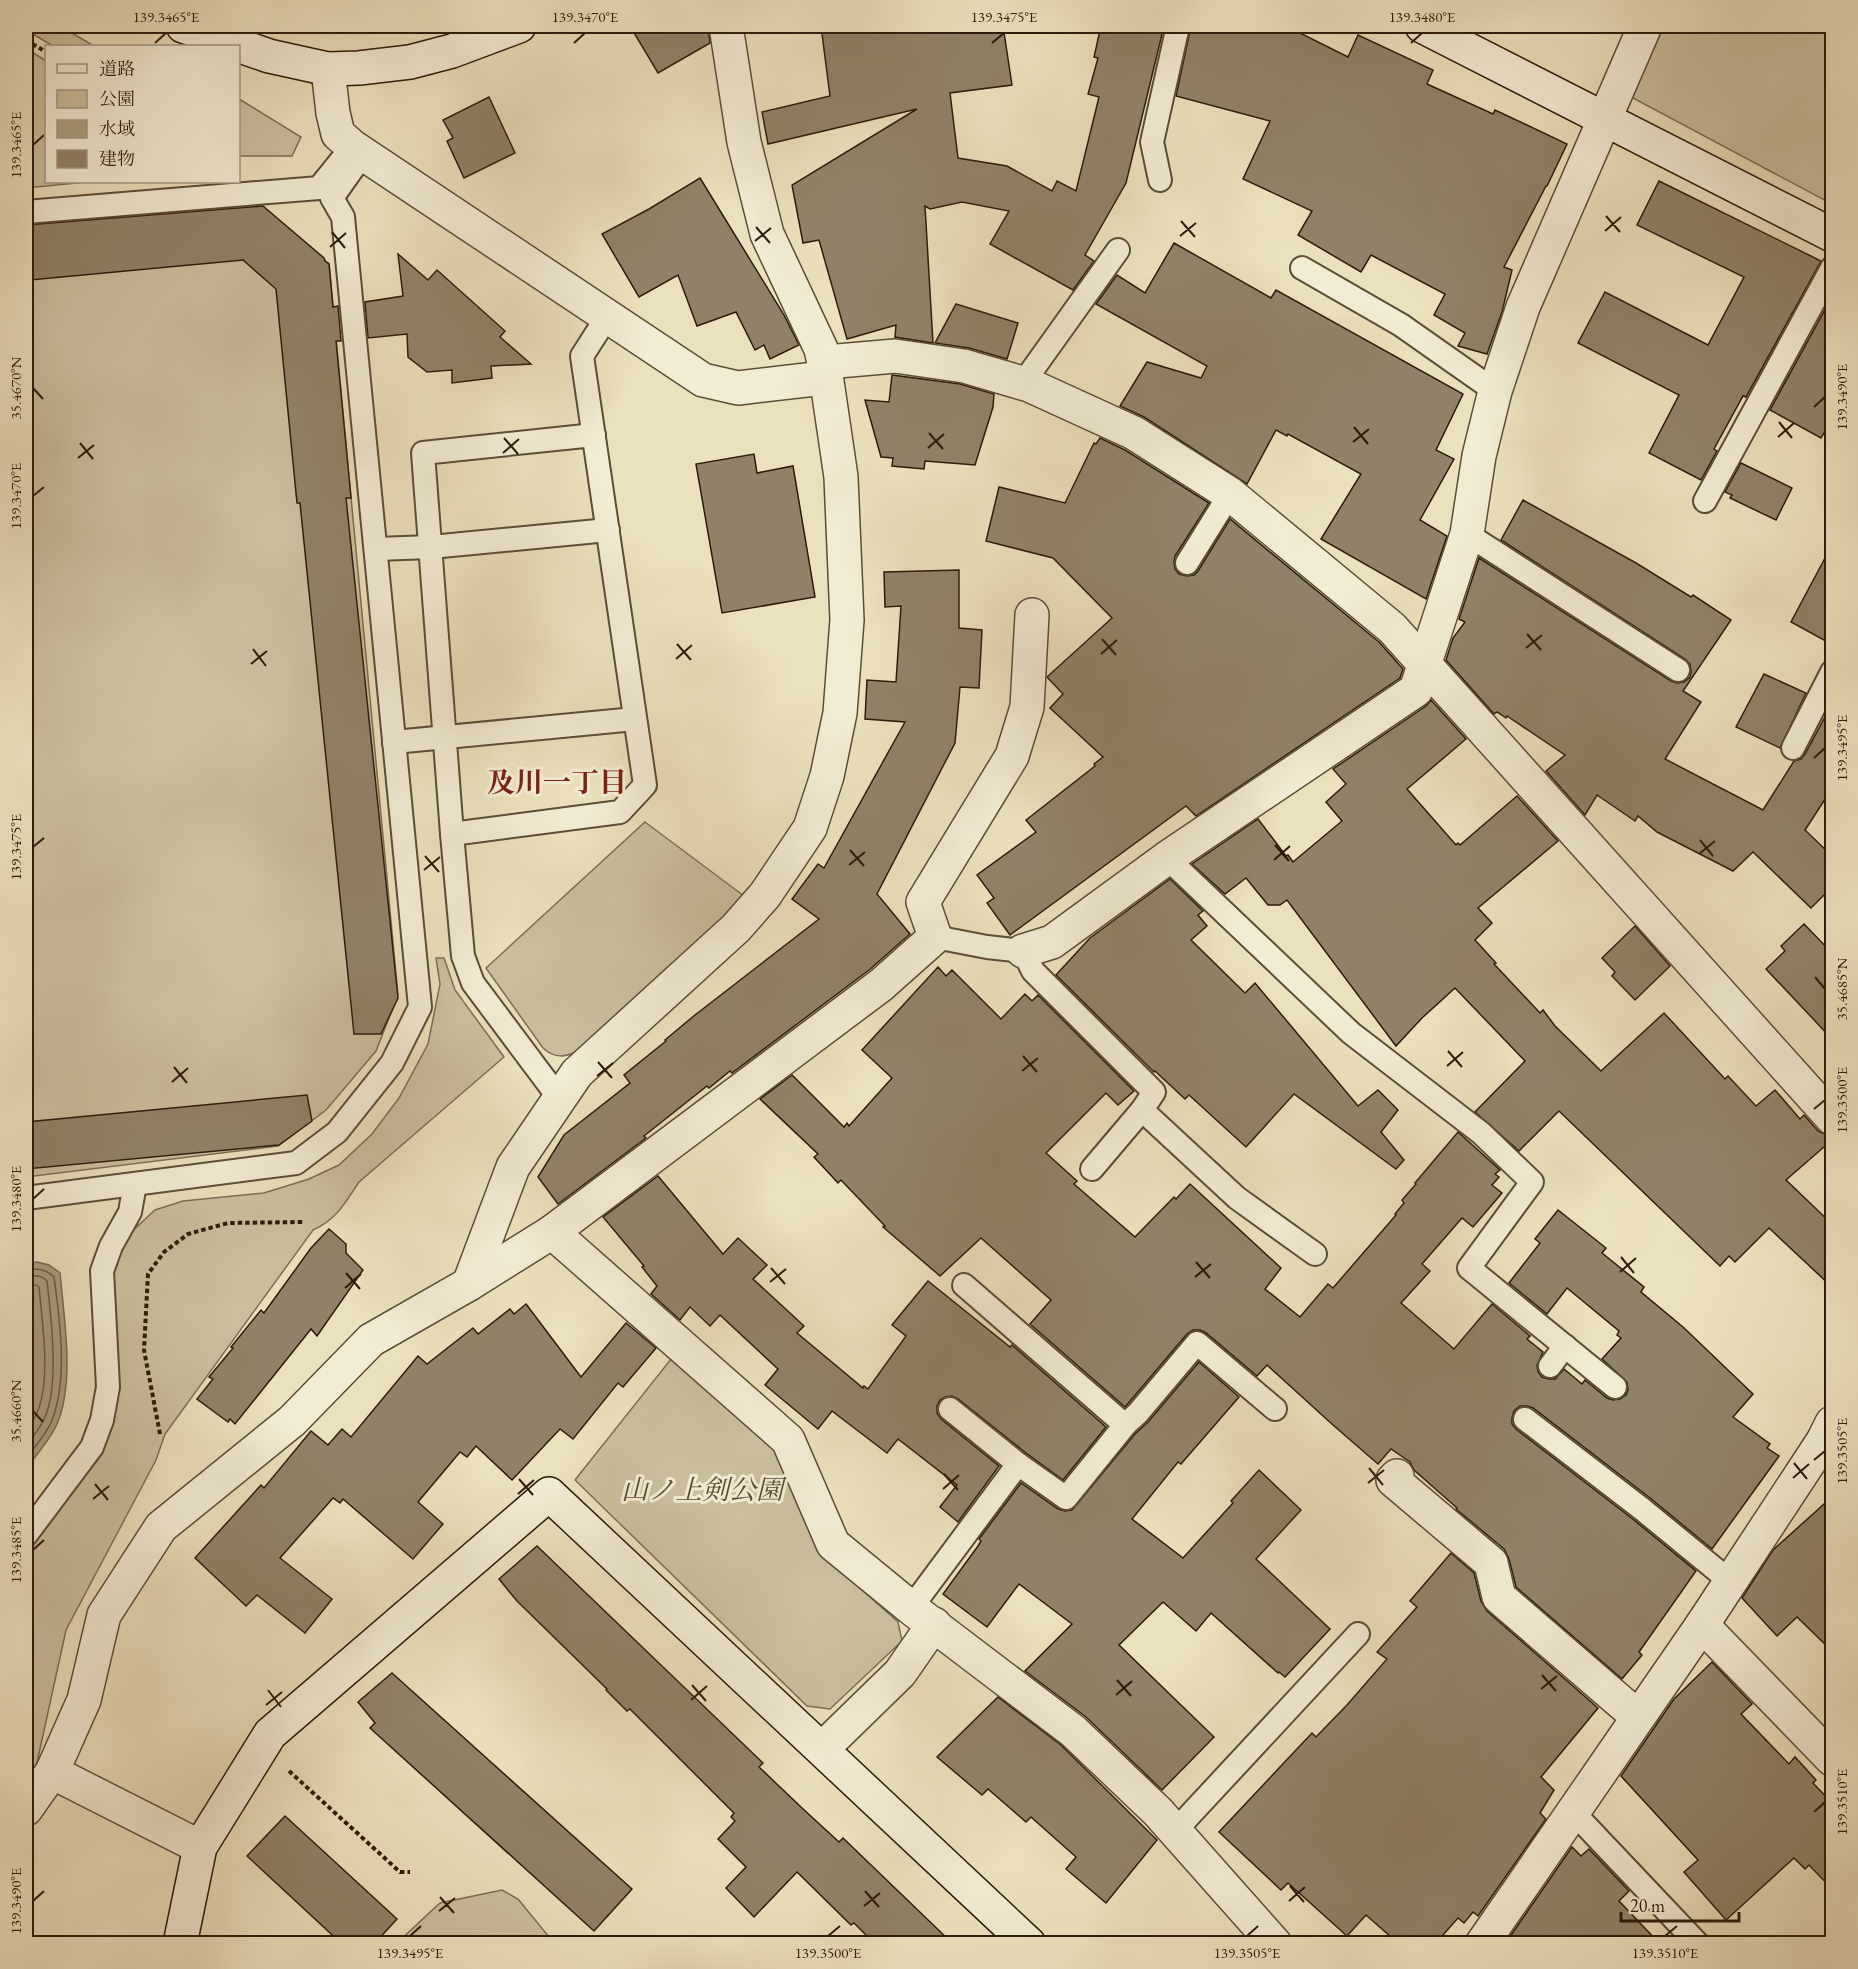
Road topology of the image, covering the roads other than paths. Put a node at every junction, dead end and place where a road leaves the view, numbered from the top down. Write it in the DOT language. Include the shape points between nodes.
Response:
graph roads {
  1 [pos="183,26"];
  2 [pos="519,26"];
  3 [pos="726,26"];
  4 [pos="1178,26"];
  5 [pos="1422,26"];
  6 [pos="1645,26"];
  7 [pos="237,45"];
  8 [pos="240,46"];
  9 [pos="328,69"];
  10 [pos="1604,119"];
  11 [pos="358,150"];
  12 [pos="1160,180"];
  13 [pos="26,212"];
  14 [pos="1833,236"];
  15 [pos="1118,250"];
  16 [pos="1302,268"];
  17 [pos="1833,268"];
  18 [pos="607,317"];
  19 [pos="825,368"];
  20 [pos="1023,383"];
  21 [pos="1495,390"];
  22 [pos="594,435"];
  23 [pos="1230,494"];
  24 [pos="1705,501"];
  25 [pos="608,530"];
  26 [pos="1467,534"];
  27 [pos="431,547"];
  28 [pos="376,549"];
  29 [pos="1187,563"];
  30 [pos="1032,615"];
  31 [pos="1424,665"];
  32 [pos="1678,670"];
  33 [pos="1833,672"];
  34 [pos="635,719"];
  35 [pos="445,738"];
  36 [pos="394,742"];
  37 [pos="1793,748"];
  38 [pos="452,834"];
  39 [pos="1167,858"];
  40 [pos="935,937"];
  41 [pos="1023,951"];
  42 [pos="559,1098"];
  43 [pos="1142,1110"];
  44 [pos="1833,1118"];
  45 [pos="1092,1169"];
  46 [pos="135,1184"];
  47 [pos="26,1198"];
  48 [pos="552,1232"];
  49 [pos="1315,1254"];
  50 [pos="469,1284"];
  51 [pos="964,1286"];
  52 [pos="1564,1346"];
  53 [pos="1550,1366"];
  54 [pos="1615,1386"];
  55 [pos="950,1408"];
  56 [pos="1275,1409"];
  57 [pos="1525,1419"];
  58 [pos="1833,1423"];
  59 [pos="1125,1425"];
  60 [pos="1018,1464"];
  61 [pos="1397,1476"];
  62 [pos="26,1535"];
  63 [pos="1731,1582"];
  64 [pos="922,1616"];
  65 [pos="1702,1625"];
  66 [pos="1358,1634"];
  67 [pos="1638,1717"];
  68 [pos="823,1748"];
  69 [pos="1833,1759"];
  70 [pos="52,1772"];
  71 [pos="26,1809"];
  72 [pos="1573,1812"];
  73 [pos="1175,1831"];
  74 [pos="200,1847"];
  75 [pos="180,1944"];
  76 [pos="1029,1944"];
  77 [pos="1275,1944"];
  78 [pos="1482,1944"];
  79 [pos="1698,1944"];
  1 -- 7 [label="street"];
  2 -- 9 [label="street" via="410,62"];
  3 -- 19 [label="street" via="744,142 767,234 821,349"];
  4 -- 12 [label="lane" via="1152,142"];
  5 -- 10 [label="street"];
  6 -- 10 [label="street"];
  8 -- 9 [label="street"];
  9 -- 11 [label="street" via="338,134"];
  10 -- 14 [label="street"];
  10 -- 21 [label="street" via="1523,307"];
  11 -- 13 [label="lane" via="318,188"];
  11 -- 18 [label="street"];
  11 -- 28 [label="lane" via="332,198 343,217"];
  15 -- 20 [label="lane"];
  16 -- 21 [label="lane" via="1401,326"];
  17 -- 24 [label="lane"];
  18 -- 19 [label="street" via="703,380 738,388 815,379"];
  18 -- 22 [label="lane" via="582,356"];
  19 -- 20 [label="street" via="838,361 895,356 964,366"];
  19 -- 42 [label="street" via="841,477 847,620 840,713 827,776 810,828 765,895 736,928 577,1073"];
  20 -- 23 [label="street" via="1134,432"];
  21 -- 26 [label="street" via="1479,456"];
  22 -- 25 [label="lane"];
  22 -- 27 [label="lane" via="423,453"];
  23 -- 29 [label="lane"];
  23 -- 31 [label="street" via="1392,628"];
  25 -- 27 [label="lane"];
  25 -- 34 [label="lane"];
  26 -- 31 [label="street"];
  26 -- 32 [label="lane"];
  27 -- 28 [label="lane"];
  27 -- 35 [label="lane"];
  28 -- 36 [label="lane"];
  30 -- 40 [label="street" via="1027,707 1012,756 923,902"];
  31 -- 39 [label="street" via="1416,690"];
  31 -- 44 [label="street"];
  33 -- 37 [label="lane"];
  34 -- 35 [label="lane"];
  34 -- 38 [label="lane" via="645,785 620,812"];
  35 -- 36 [label="lane"];
  35 -- 38 [label="lane"];
  36 -- 46 [label="lane" via="420,1006 392,1063 337,1132 296,1163"];
  38 -- 42 [label="lane" via="463,956 473,983"];
  39 -- 41 [label="street" via="1052,942"];
  39 -- 52 [label="lane" via="1351,1033 1481,1133 1532,1182 1462,1276"];
  40 -- 41 [label="lane"];
  40 -- 48 [label="street" via="881,985"];
  41 -- 43 [label="lane" via="1033,971 1154,1092"];
  42 -- 50 [label="street" via="513,1167"];
  43 -- 45 [label="lane"];
  43 -- 49 [label="lane" via="1237,1198"];
  46 -- 47 [label="lane"];
  46 -- 62 [label="lane" via="130,1212 102,1271 108,1387 102,1420 92,1447"];
  48 -- 50 [label="street"];
  48 -- 64 [label="street" via="788,1440 833,1544"];
  50 -- 70 [label="street" via="371,1340 292,1421 161,1527 104,1615 84,1700"];
  51 -- 59 [label="lane"];
  52 -- 53 [label="lane"];
  52 -- 54 [label="lane"];
  55 -- 60 [label="lane"];
  56 -- 59 [label="lane" via="1197,1343"];
  57 -- 63 [label="lane"];
  58 -- 63 [label="street"];
  59 -- 60 [label="lane" via="1066,1498"];
  60 -- 64 [label="lane"];
  61 -- 67 [label="street" via="1393,1480 1491,1563 1499,1598"];
  63 -- 65 [label="street"];
  64 -- 68 [label="street" via="900,1673"];
  64 -- 73 [label="street" via="1072,1731"];
  65 -- 67 [label="street"];
  65 -- 69 [label="street"];
  66 -- 73 [label="lane"];
  67 -- 72 [label="street"];
  68 -- 74 [label="street" via="549,1494 270,1734"];
  68 -- 76 [label="street"];
  70 -- 71 [label="street"];
  70 -- 74 [label="street"];
  72 -- 78 [label="street"];
  72 -- 79 [label="lane"];
  73 -- 77 [label="street"];
  74 -- 75 [label="street"];
}
